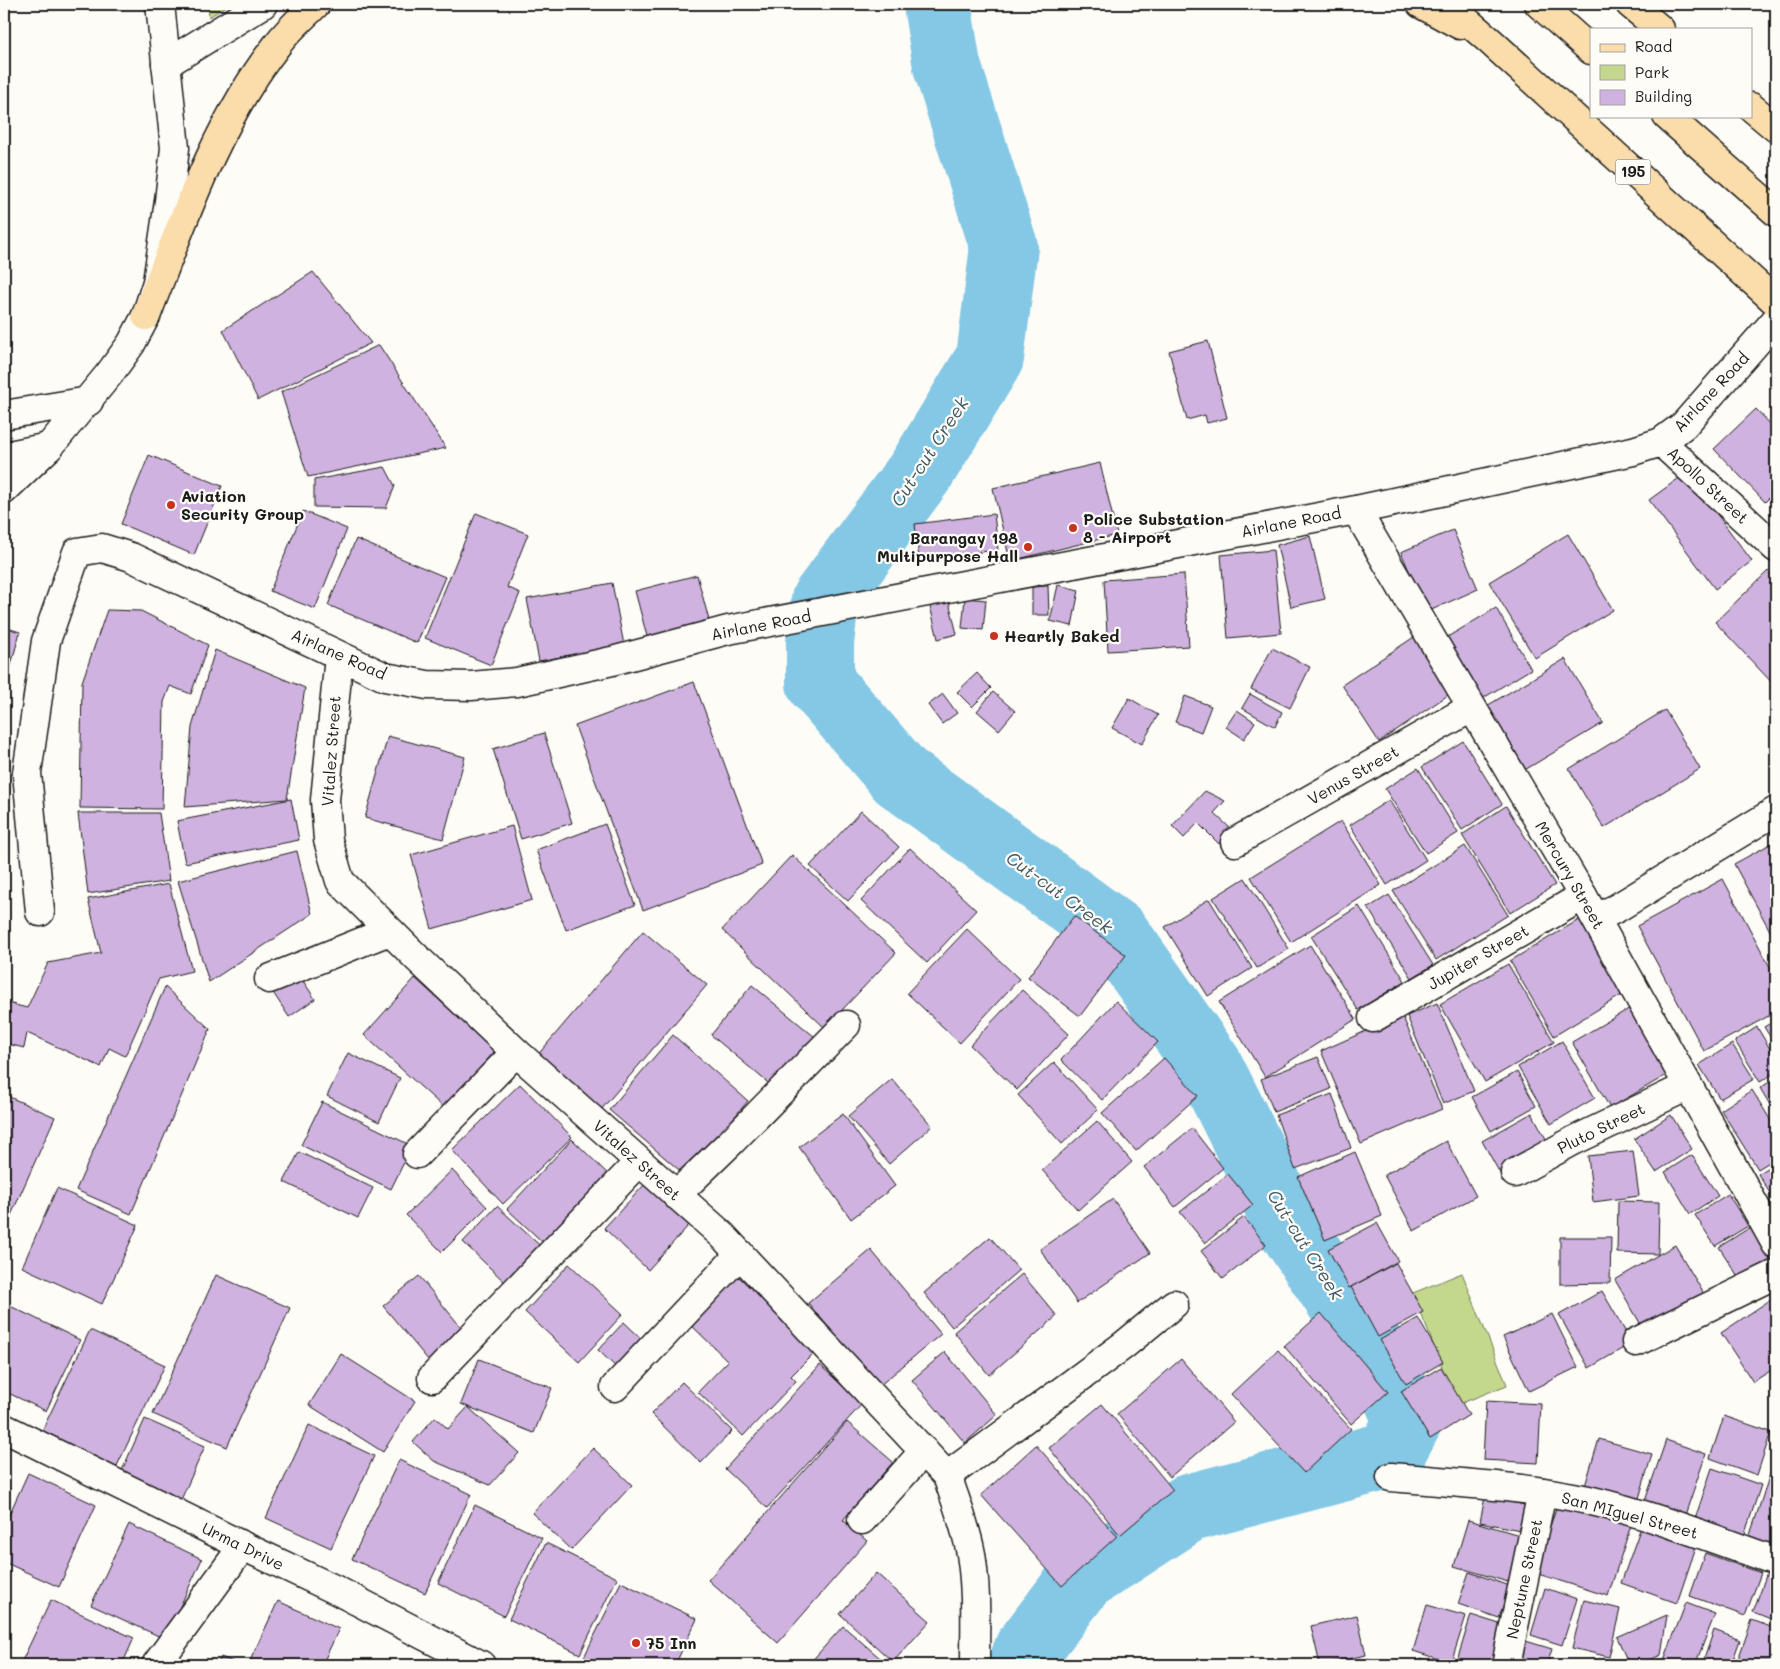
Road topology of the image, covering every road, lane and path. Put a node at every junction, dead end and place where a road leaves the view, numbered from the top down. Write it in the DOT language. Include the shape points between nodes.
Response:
graph roads {
  1 [pos="160,4"];
  2 [pos="263,4"];
  3 [pos="316,4"];
  4 [pos="1421,4"];
  5 [pos="1447,4"];
  6 [pos="1539,4"];
  7 [pos="1630,4"];
  8 [pos="1659,28"];
  9 [pos="1490,41"];
  10 [pos="1590,49"];
  11 [pos="166,64"];
  12 [pos="1752,108"];
  13 [pos="1669,118"];
  14 [pos="1776,128"];
  15 [pos="1776,212"];
  16 [pos="1776,302"];
  17 [pos="146,316"];
  18 [pos="1776,320"];
  19 [pos="88,401"];
  20 [pos="4,414"];
  21 [pos="1661,442"];
  22 [pos="49,447"];
  23 [pos="4,456"];
  24 [pos="4,490"];
  25 [pos="1356,510"];
  26 [pos="1776,548"];
  27 [pos="339,656"];
  28 [pos="1472,708"];
  29 [pos="1776,811"];
  30 [pos="1235,842"];
  31 [pos="1590,907"];
  32 [pos="40,912"];
  33 [pos="389,930"];
  34 [pos="269,979"];
  35 [pos="1373,1018"];
  36 [pos="846,1024"];
  37 [pos="516,1052"];
  38 [pos="1688,1086"];
  39 [pos="417,1154"];
  40 [pos="639,1162"];
  41 [pos="1516,1173"];
  42 [pos="676,1195"];
  43 [pos="1776,1244"];
  44 [pos="740,1254"];
  45 [pos="1776,1274"];
  46 [pos="1174,1304"];
  47 [pos="1636,1342"];
  48 [pos="432,1378"];
  49 [pos="615,1387"];
  50 [pos="4,1428"];
  51 [pos="924,1451"];
  52 [pos="947,1476"];
  53 [pos="1392,1477"];
  54 [pos="1542,1492"];
  55 [pos="862,1520"];
  56 [pos="243,1546"];
  57 [pos="1776,1561"];
  58 [pos="156,1665"];
  59 [pos="480,1665"];
  60 [pos="975,1665"];
  61 [pos="1506,1665"];
  1 -- 11 [label="street"];
  2 -- 11 [label="street"];
  3 -- 17 [label="main road" via="277,44 226,125 188,208"];
  4 -- 9 [label="main road"];
  5 -- 9 [label="main road, 195"];
  6 -- 10 [label="main road"];
  7 -- 8 [label="main road"];
  9 -- 16 [label="main road, 195"];
  11 -- 17 [label="street" via="174,148 157,282"];
  12 -- 14 [label="main road"];
  13 -- 15 [label="main road"];
  17 -- 19 [label="street" via="131,344"];
  18 -- 21 [label="street, Airlane Road" via="1684,425"];
  19 -- 20 [label="street"];
  19 -- 22 [label="street"];
  21 -- 25 [label="street, Airlane Road" via="1634,451"];
  21 -- 26 [label="street, Apollo Street"];
  22 -- 23 [label="street"];
  22 -- 24 [label="street"];
  25 -- 27 [label="street, Airlane Road" via="728,630 526,680 471,686 427,685 385,677"];
  25 -- 28 [label="street, Mercury Street"];
  27 -- 32 [label="street, Airlane Road" via="131,556 102,548 77,552 46,641 27,773"];
  27 -- 33 [label="street, Vitalez Street" via="325,800 328,840 340,881"];
  28 -- 30 [label="street, Venus Street"];
  28 -- 31 [label="street, Mercury Street"];
  29 -- 31 [label="street, Jupiter Street" via="1617,908"];
  31 -- 35 [label="street, Jupiter Street"];
  31 -- 38 [label="street, Mercury Street"];
  33 -- 34 [label="street"];
  33 -- 37 [label="street, Vitalez Street"];
  36 -- 42 [label="street"];
  37 -- 39 [label="street"];
  37 -- 40 [label="street, Vitalez Street"];
  38 -- 41 [label="street, Pluto Street" via="1573,1141"];
  38 -- 43 [label="street, Mercury Street"];
  40 -- 42 [label="street, Vitalez Street"];
  40 -- 48 [label="street"];
  42 -- 44 [label="street, Vitalez Street"];
  44 -- 49 [label="street"];
  44 -- 51 [label="street, Vitalez Street"];
  45 -- 47 [label="street"];
  46 -- 52 [label="street"];
  50 -- 56 [label="street, Urma Drive"];
  51 -- 52 [label="street, Vitalez Street"];
  51 -- 55 [label="street"];
  52 -- 60 [label="street, Vitalez Street" via="971,1553 976,1596"];
  53 -- 54 [label="street, San MIguel Street"];
  54 -- 57 [label="street, San MIguel Street" via="1588,1500 1665,1522"];
  54 -- 61 [label="street, Neptune Street"];
  56 -- 58 [label="street"];
  56 -- 59 [label="street, Urma Drive"];
}
